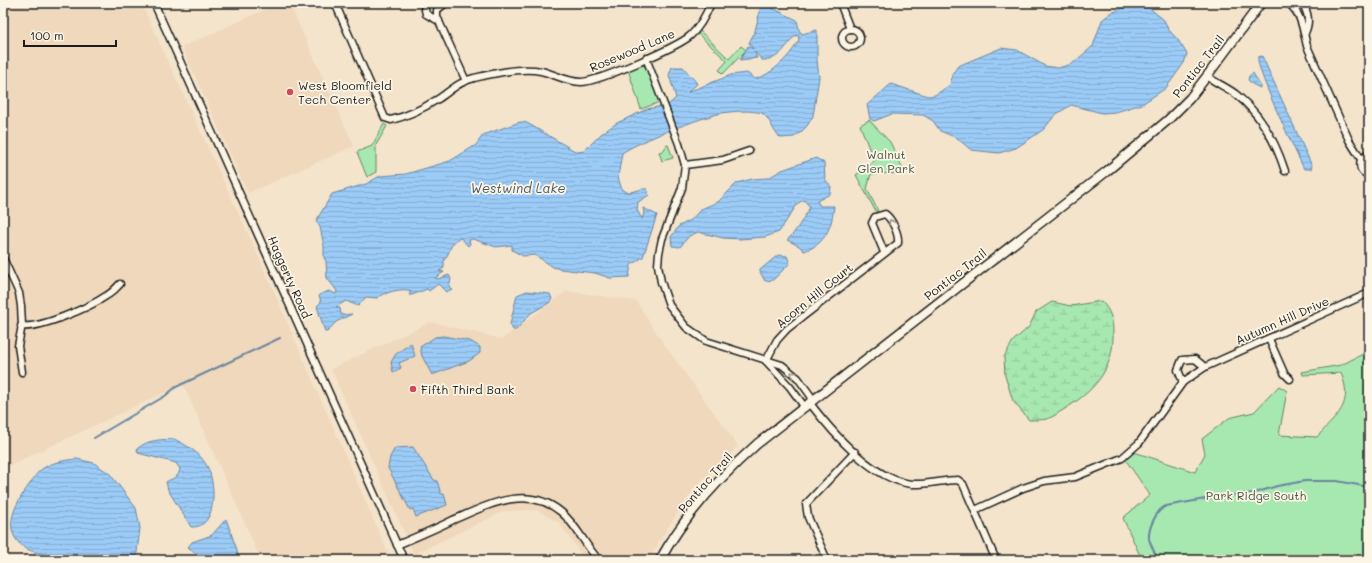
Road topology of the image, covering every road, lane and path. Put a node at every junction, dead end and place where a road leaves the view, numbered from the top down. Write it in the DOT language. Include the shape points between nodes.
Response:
graph roads {
  1 [pos="154,3"];
  2 [pos="335,3"];
  3 [pos="426,3"];
  4 [pos="445,3"];
  5 [pos="711,3"];
  6 [pos="840,3"];
  7 [pos="1261,3"];
  8 [pos="1288,3"];
  9 [pos="1302,3"];
  10 [pos="439,21"];
  11 [pos="850,29"];
  12 [pos="1305,33"];
  13 [pos="646,58"];
  14 [pos="1207,76"];
  15 [pos="466,81"];
  16 [pos="749,151"];
  17 [pos="1369,154"];
  18 [pos="1361,159"];
  19 [pos="685,165"];
  20 [pos="1285,171"];
  21 [pos="1369,175"];
  22 [pos="884,252"];
  23 [pos="3,258"];
  24 [pos="120,284"];
  25 [pos="1369,293"];
  26 [pos="21,326"];
  27 [pos="1269,339"];
  28 [pos="766,360"];
  29 [pos="1205,367"];
  30 [pos="22,372"];
  31 [pos="1290,379"];
  32 [pos="1183,382"];
  33 [pos="809,402"];
  34 [pos="855,452"];
  35 [pos="975,510"];
  36 [pos="397,545"];
  37 [pos="404,560"];
  38 [pos="599,560"];
  39 [pos="660,560"];
  40 [pos="827,560"];
  41 [pos="996,560"];
  1 -- 36 [label="street, Haggerty Road"];
  2 -- 15 [label="street, Rosewood Lane" via="388,120 418,111"];
  3 -- 10 [label="street" via="426,14"];
  4 -- 10 [label="street" via="437,10"];
  5 -- 13 [label="street, Rosewood Lane" via="702,21 689,37"];
  6 -- 11 [label="street"];
  7 -- 14 [label="main road, Pontiac Trail"];
  8 -- 12 [label="street" via="1297,12"];
  9 -- 12 [label="street" via="1308,14 1309,25"];
  10 -- 15 [label="street"];
  12 -- 18 [label="street" via="1307,46 1324,85 1349,140"];
  13 -- 15 [label="street, Rosewood Lane" via="598,79 583,82 572,82 545,72 530,70 494,74"];
  13 -- 19 [label="street"];
  14 -- 20 [label="street" via="1239,96 1261,121"];
  14 -- 33 [label="main road, Pontiac Trail" via="1178,111 1130,152"];
  16 -- 19 [label="street" via="723,160"];
  17 -- 18 [label="street"];
  18 -- 21 [label="street" via="1361,170"];
  19 -- 28 [label="street" via="682,188 659,253 661,282 669,305 686,327 706,341"];
  22 -- 22 [label="street, Acorn Hill Court, one-way" via="894,246 898,239 892,221 885,214 875,217 872,224"];
  22 -- 28 [label="street, Acorn Hill Court" via="787,328"];
  23 -- 26 [label="street" via="18,293"];
  24 -- 26 [label="street" via="107,296 50,322 38,326"];
  25 -- 27 [label="street, Autumn Hill Drive"];
  26 -- 30 [label="street" via="18,346"];
  27 -- 29 [label="street, Autumn Hill Drive"];
  27 -- 31 [label="street" via="1284,373"];
  28 -- 33 [label="street" via="790,387"];
  33 -- 28 [label="street, one-way" via="790,371 782,364"];
  29 -- 32 [label="street, Autumn Hill Drive"];
  29 -- 32 [label="street" via="1195,358 1182,360 1178,370"];
  32 -- 35 [label="street, Autumn Hill Drive" via="1139,443 1122,458 1075,477 1044,481 1023,488"];
  33 -- 34 [label="street" via="826,424"];
  33 -- 39 [label="main road, Pontiac Trail" via="730,468 685,522"];
  34 -- 35 [label="street" via="874,468 899,482 930,484 958,480"];
  34 -- 40 [label="street" via="806,504 808,517"];
  35 -- 41 [label="street"];
  36 -- 37 [label="street, Haggerty Road"];
  36 -- 38 [label="street" via="491,504 509,498 524,497 541,501 562,513"];
}
